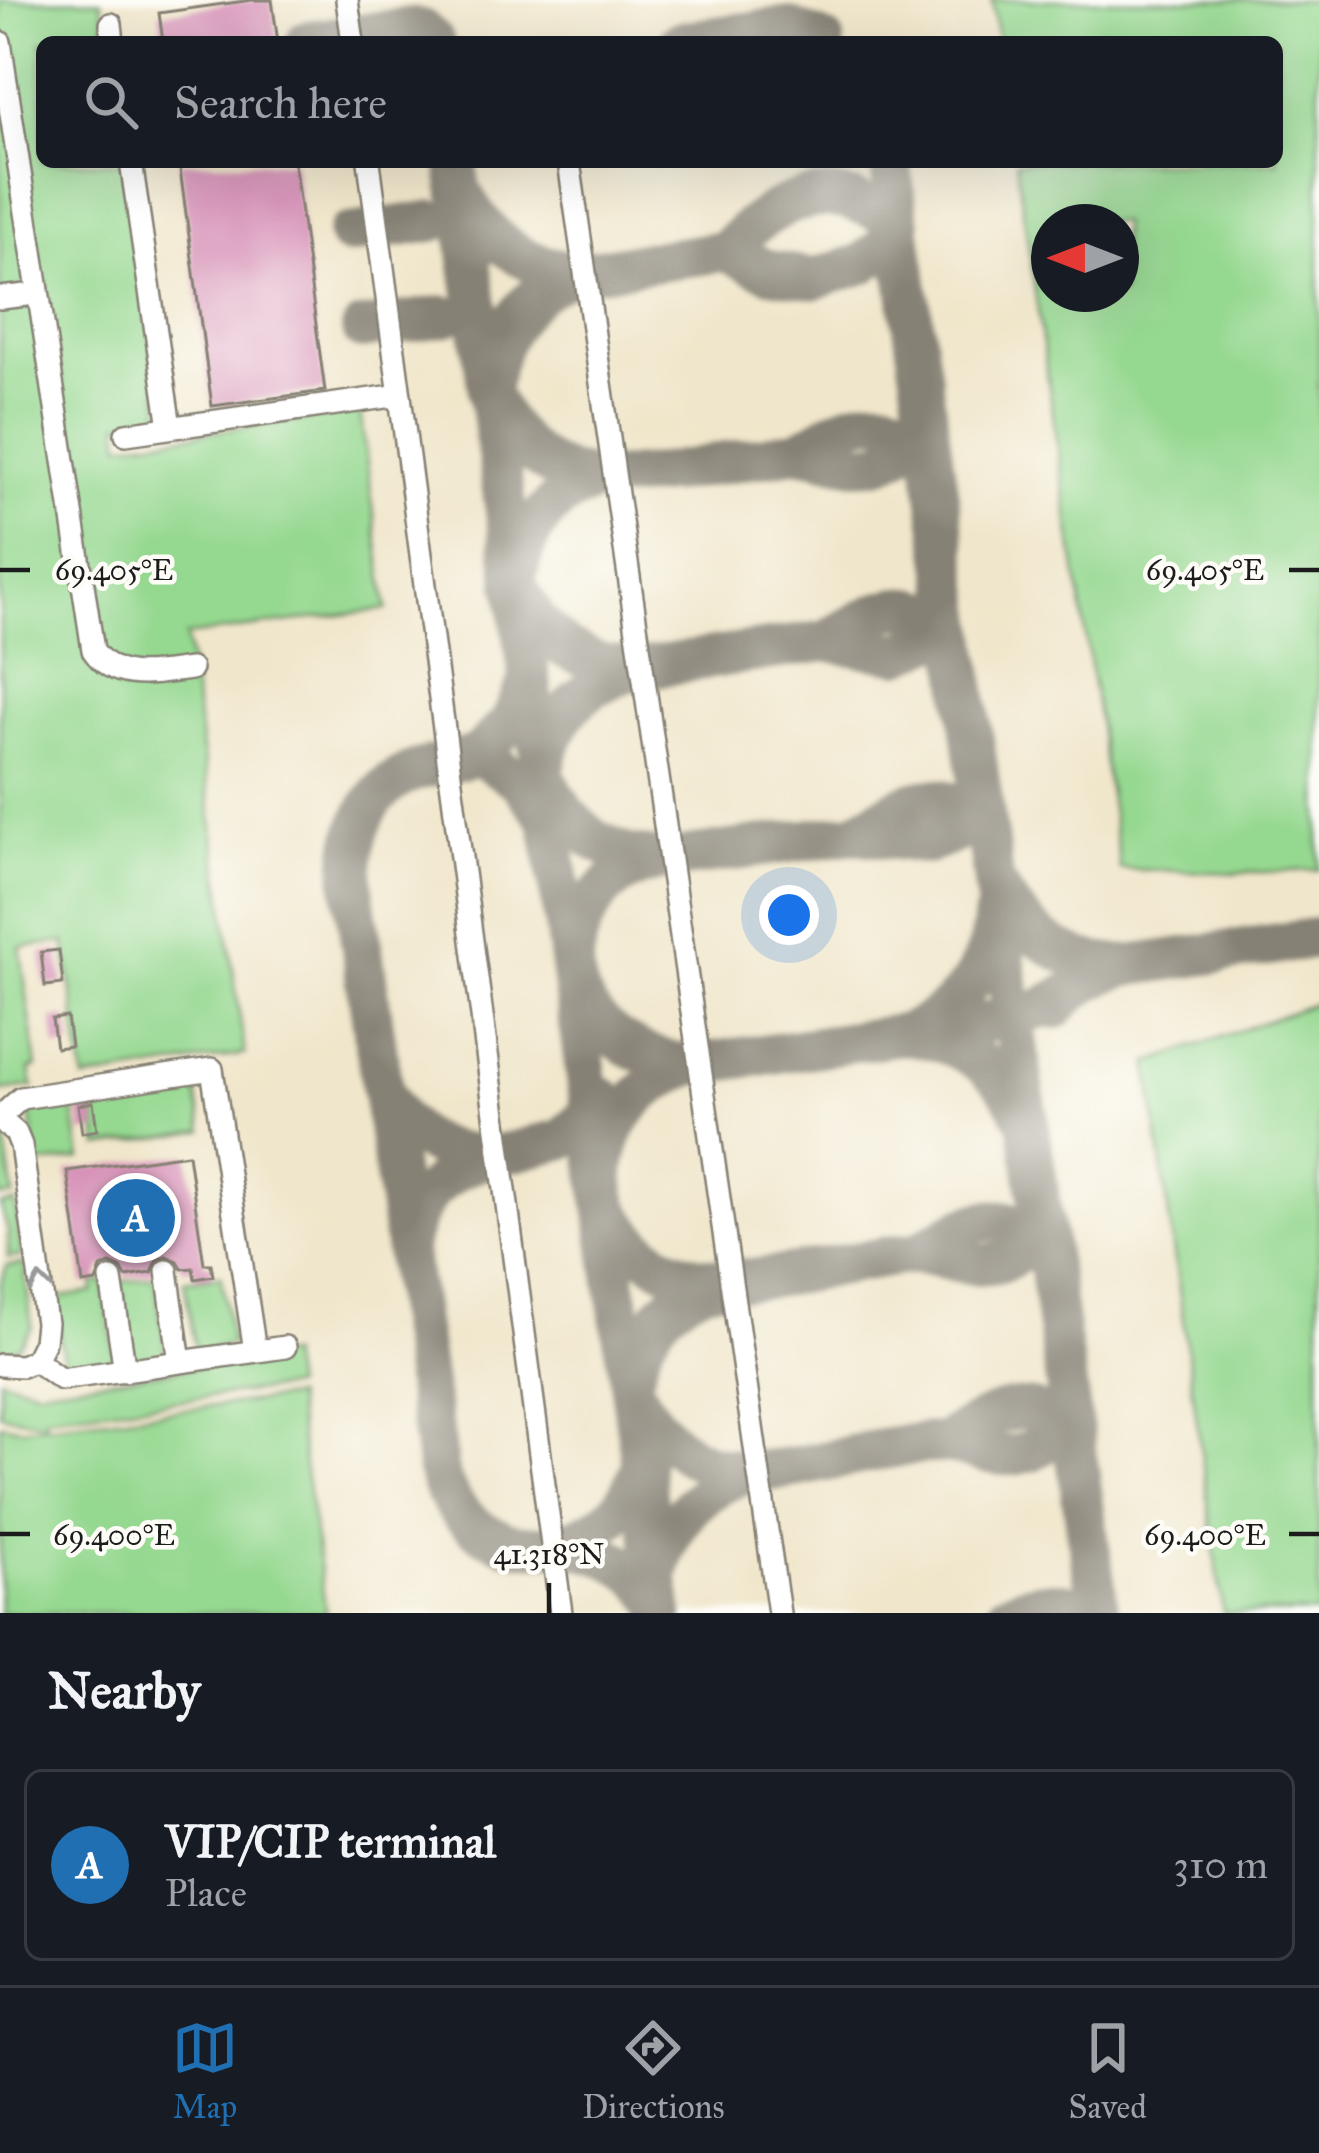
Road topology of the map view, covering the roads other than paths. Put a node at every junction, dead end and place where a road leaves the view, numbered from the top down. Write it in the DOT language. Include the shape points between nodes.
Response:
graph roads {
  1 [pos="347,0"];
  2 [pos="352,36"];
  3 [pos="0,42"];
  4 [pos="132,168"];
  5 [pos="370,168"];
  6 [pos="570,168"];
  7 [pos="36,293"];
  8 [pos="0,298"];
  9 [pos="400,395"];
  10 [pos="170,428"];
  11 [pos="126,434"];
  12 [pos="191,669"];
  13 [pos="0,1118"];
  14 [pos="167,1271"];
  15 [pos="111,1280"];
  16 [pos="285,1347"];
  17 [pos="255,1351"];
  18 [pos="35,1360"];
  19 [pos="180,1362"];
  20 [pos="0,1365"];
  21 [pos="125,1371"];
  22 [pos="561,1613"];
  23 [pos="779,1613"];
  1 -- 2 [label="street"];
  3 -- 7 [label="street"];
  4 -- 10 [label="street"];
  5 -- 9 [label="street"];
  6 -- 23 [label="street"];
  7 -- 8 [label="street"];
  7 -- 12 [label="street" via="93,650 124,673"];
  9 -- 10 [label="street"];
  9 -- 22 [label="street"];
  10 -- 11 [label="street"];
  13 -- 17 [label="street" via="21,1098 212,1069"];
  18 -- 13 [label="street, one-way" via="46,1323 21,1145"];
  14 -- 19 [label="street"];
  15 -- 21 [label="street"];
  16 -- 17 [label="street"];
  17 -- 19 [label="street"];
  18 -- 20 [label="street"];
  18 -- 21 [label="street" via="61,1378"];
  19 -- 21 [label="street"];
}
